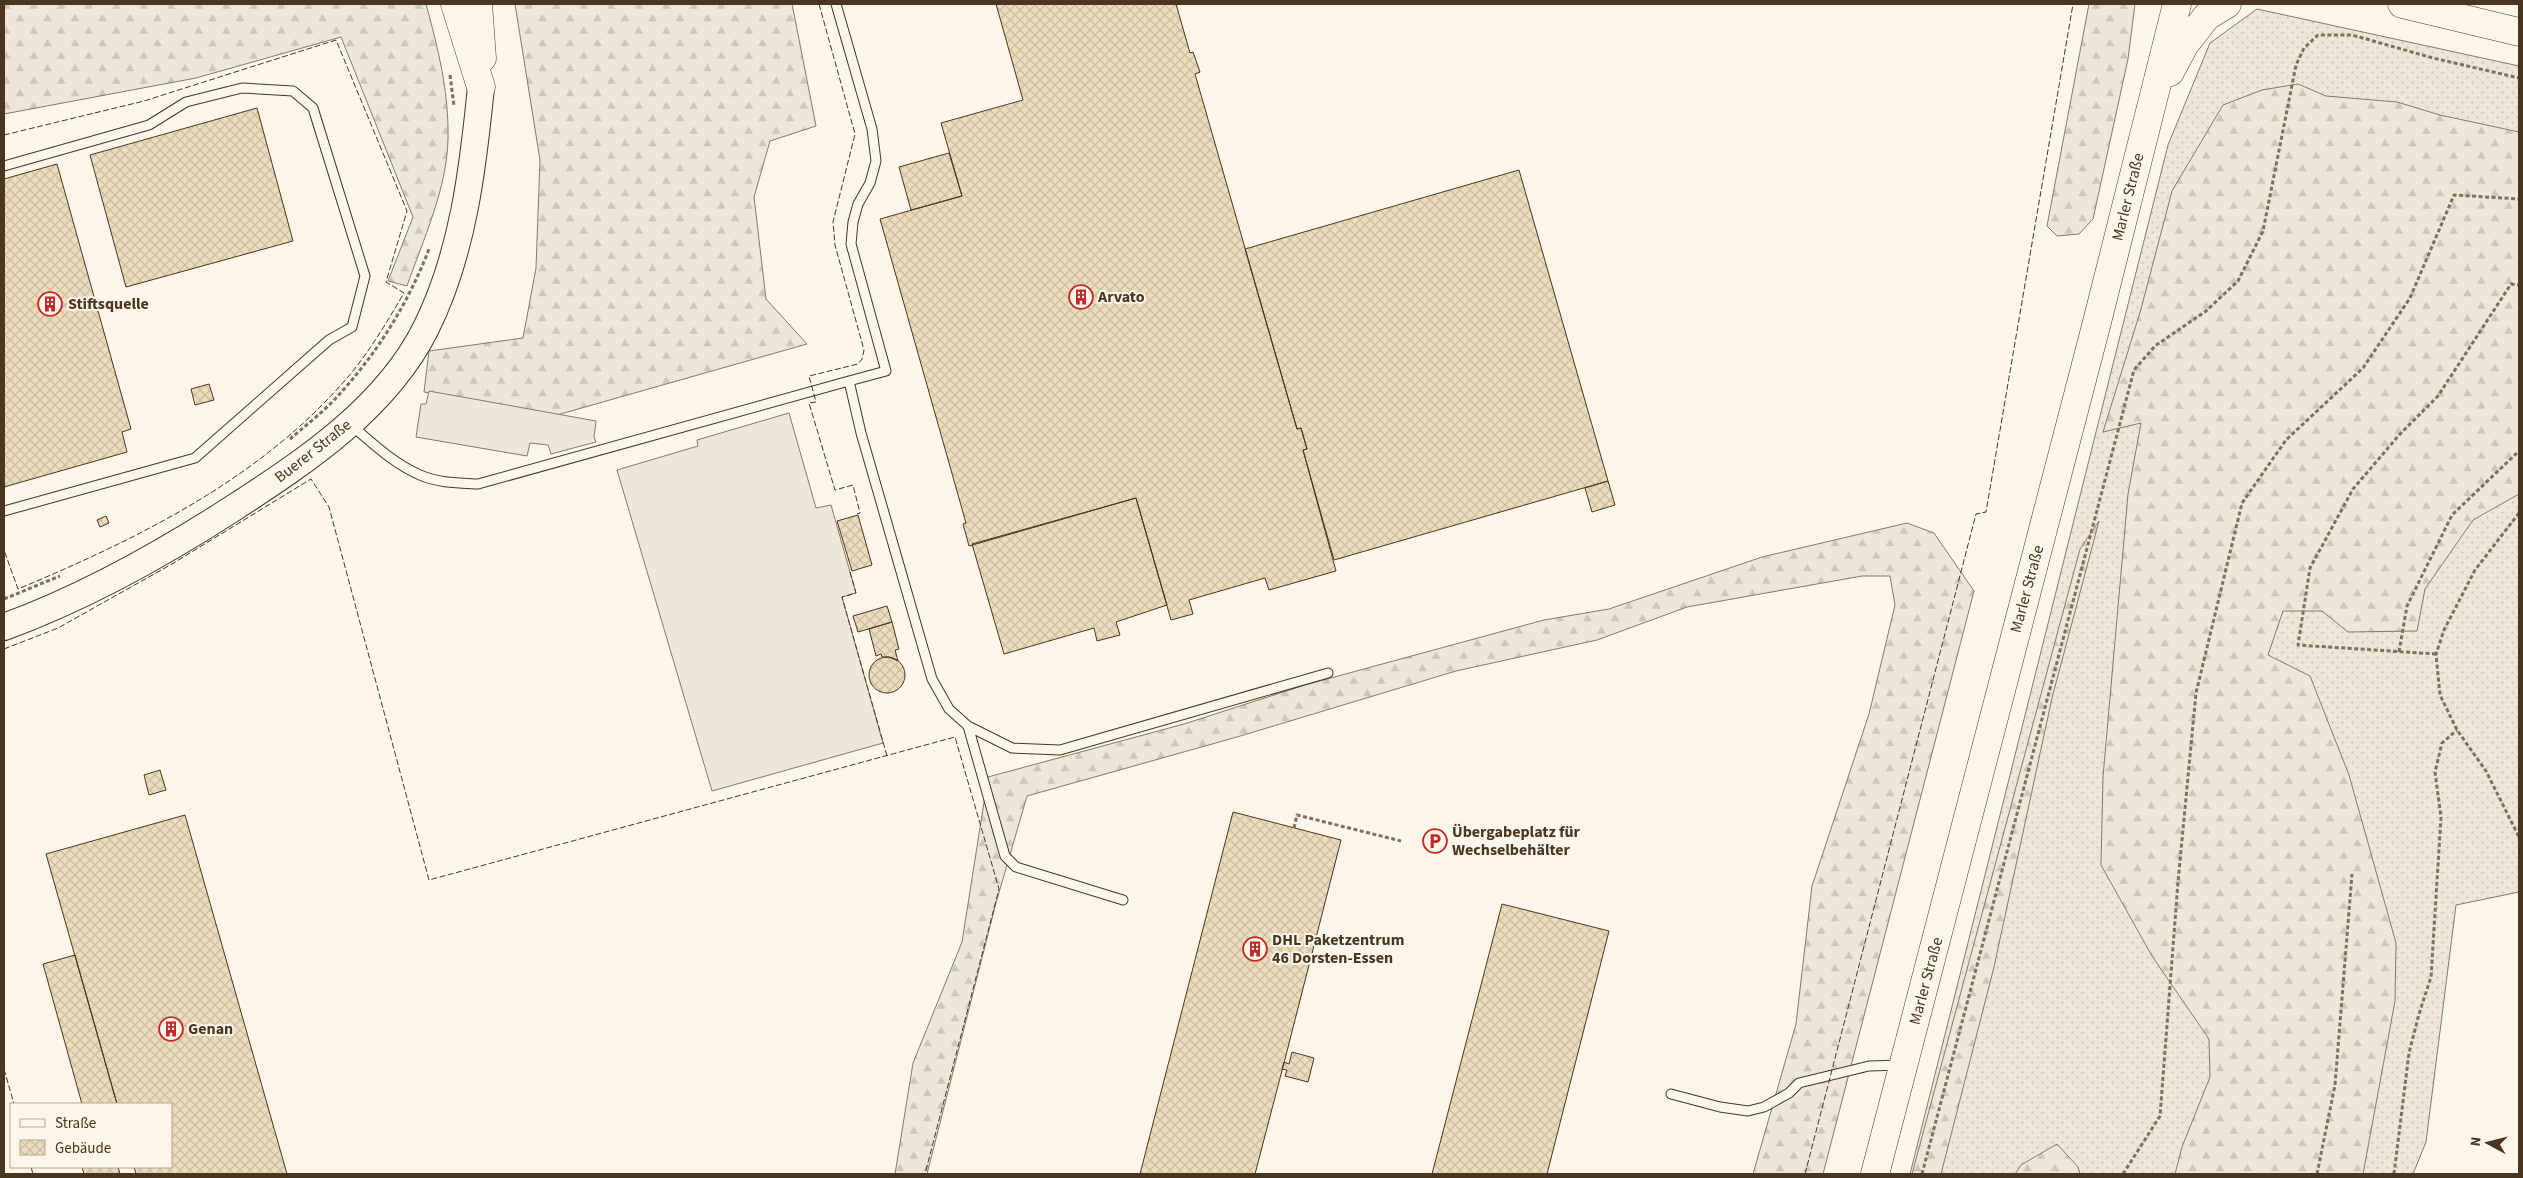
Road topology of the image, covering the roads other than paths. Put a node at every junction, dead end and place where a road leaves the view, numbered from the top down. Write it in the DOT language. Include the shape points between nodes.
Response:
graph roads {
  1 [pos="455,4"];
  2 [pos="478,4"];
  3 [pos="836,4"];
  4 [pos="2177,4"];
  5 [pos="2227,4"];
  6 [pos="2402,4"];
  7 [pos="2519,32"];
  8 [pos="481,87"];
  9 [pos="2153,104"];
  10 [pos="4,166"];
  11 [pos="849,381"];
  12 [pos="350,424"];
  13 [pos="4,511"];
  14 [pos="4,627"];
  15 [pos="1328,673"];
  16 [pos="968,726"];
  17 [pos="1123,900"];
  18 [pos="1904,1065"];
  19 [pos="1672,1094"];
  20 [pos="1875,1174"];
  1 -- 8 [label="main road"];
  2 -- 8 [label="main road" via="483,48"];
  3 -- 11 [label="lane" via="872,129 876,161 856,213 851,244 886,371"];
  4 -- 9 [label="main road, Marler Straße"];
  5 -- 9 [label="main road" via="2207,16 2185,44"];
  6 -- 7 [label="main road"];
  8 -- 12 [label="street, Buerer Straße" via="469,185 441,294 426,329 408,357"];
  9 -- 18 [label="main road, Marler Straße"];
  10 -- 13 [label="lane" via="149,125 186,102 242,88 293,92 313,108 365,276 352,327 329,340 195,458"];
  11 -- 12 [label="lane" via="478,484 421,476 394,460"];
  11 -- 16 [label="lane" via="863,443 932,679 949,709"];
  12 -- 14 [label="street, Buerer Straße" via="275,482 208,525 86,594"];
  15 -- 16 [label="lane" via="1060,750 1012,748"];
  16 -- 17 [label="lane" via="1005,856 1016,867"];
  18 -- 19 [label="lane" via="1869,1066 1799,1083 1789,1093 1764,1107 1748,1111"];
  18 -- 20 [label="main road, Marler Straße"];
}
